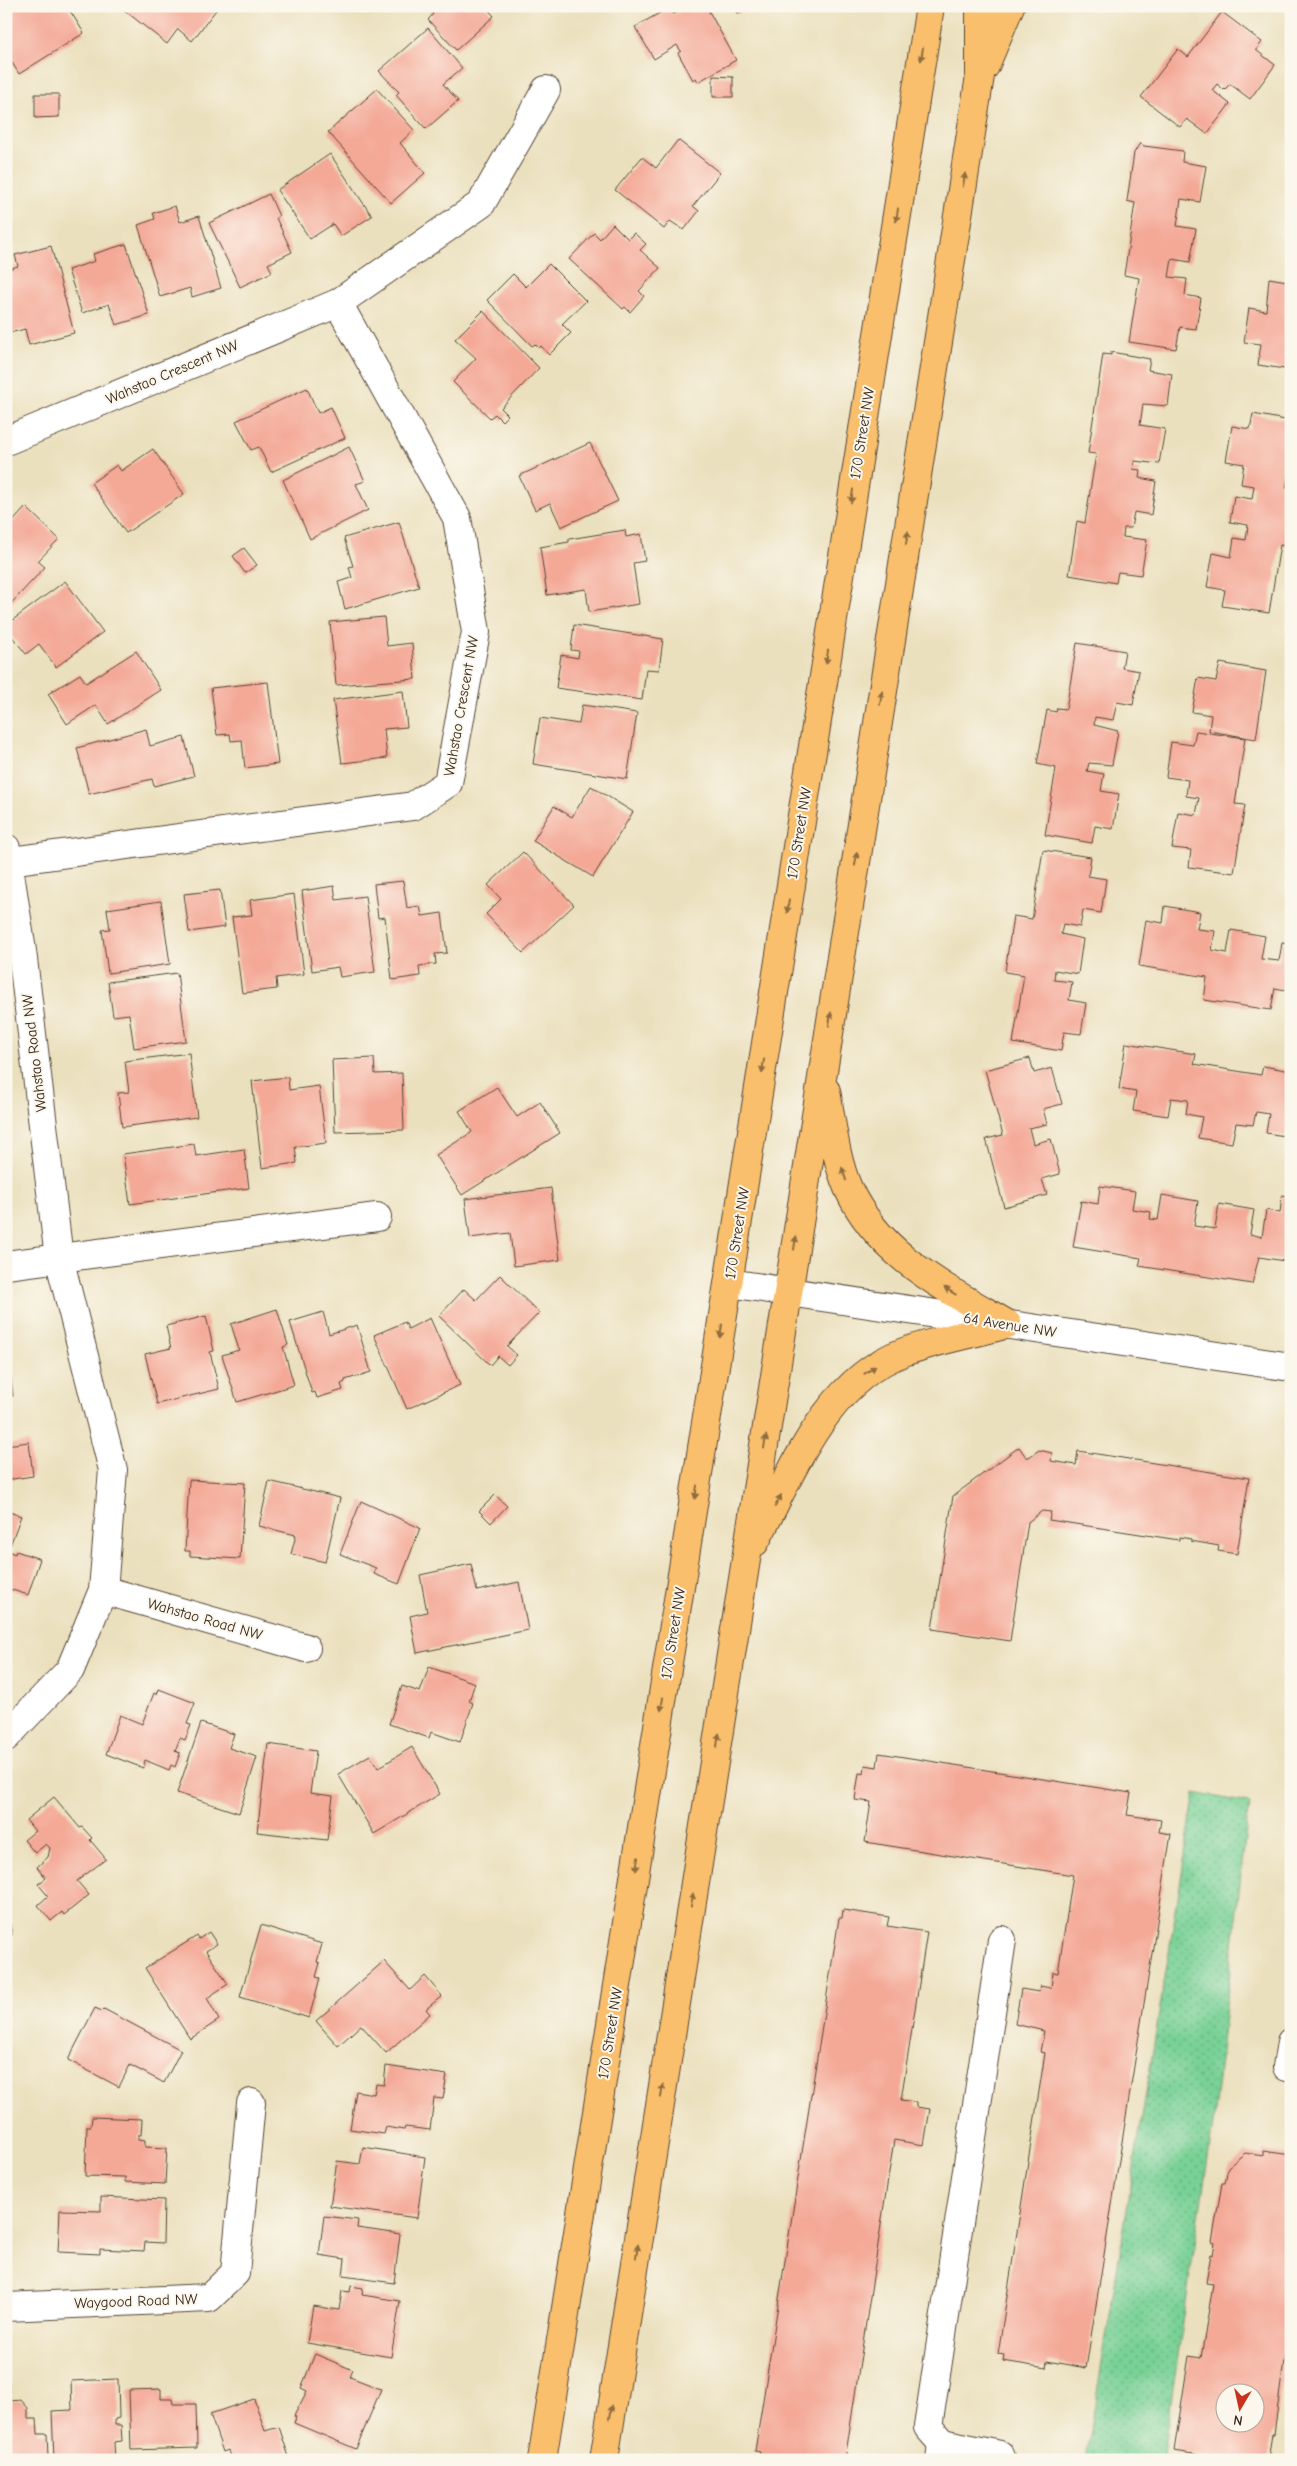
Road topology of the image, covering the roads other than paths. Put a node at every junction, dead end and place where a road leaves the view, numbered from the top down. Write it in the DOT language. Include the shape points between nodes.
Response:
graph roads {
  1 [pos="930,6"];
  2 [pos="980,6"];
  3 [pos="1010,6"];
  4 [pos="980,76"];
  5 [pos="546,90"];
  6 [pos="338,303"];
  7 [pos="6,441"];
  8 [pos="8,854"];
  9 [pos="822,1068"];
  10 [pos="377,1217"];
  11 [pos="59,1258"];
  12 [pos="6,1265"];
  13 [pos="729,1283"];
  14 [pos="788,1291"];
  15 [pos="1008,1324"];
  16 [pos="1291,1368"];
  17 [pos="746,1559"];
  18 [pos="103,1590"];
  19 [pos="306,1648"];
  20 [pos="6,1737"];
  21 [pos="1002,1940"];
  22 [pos="1291,2042"];
  23 [pos="1291,2068"];
  24 [pos="251,2103"];
  25 [pos="6,2307"];
  26 [pos="941,2451"];
  27 [pos="542,2460"];
  28 [pos="604,2460"];
  29 [pos="1002,2460"];
  1 -- 13 [label="main road, 170 Street NW, one-way"];
  2 -- 4 [label="main road"];
  3 -- 4 [label="main road"];
  9 -- 4 [label="main road, one-way"];
  5 -- 6 [label="street, Wahstao Crescent NW" via="481,204"];
  6 -- 7 [label="street, Wahstao Crescent NW"];
  6 -- 8 [label="street, Wahstao Crescent NW" via="457,518 476,632 448,783 413,806"];
  8 -- 11 [label="street, Wahstao Road NW"];
  14 -- 9 [label="main road, one-way"];
  15 -- 9 [label="main road, one-way" via="922,1274 891,1250 868,1220 848,1188 837,1150"];
  10 -- 11 [label="street"];
  11 -- 12 [label="street"];
  11 -- 18 [label="street, Wahstao Road NW" via="113,1470"];
  13 -- 14 [label="street, 64 Avenue NW"];
  13 -- 27 [label="main road, 170 Street NW, one-way"];
  14 -- 15 [label="street, 64 Avenue NW"];
  17 -- 14 [label="main road, one-way"];
  15 -- 16 [label="street, 64 Avenue NW"];
  17 -- 15 [label="main road, one-way" via="810,1438 839,1396 868,1370 904,1352"];
  28 -- 17 [label="main road, one-way"];
  18 -- 19 [label="street, Wahstao Road NW"];
  18 -- 20 [label="street, Wahstao Road NW" via="70,1670"];
  21 -- 26 [label="street" via="928,2426"];
  22 -- 23 [label="street" via="1287,2067"];
  24 -- 25 [label="street, Waygood Road NW" via="235,2273 209,2298"];
  26 -- 29 [label="street" via="1000,2455"];
}
